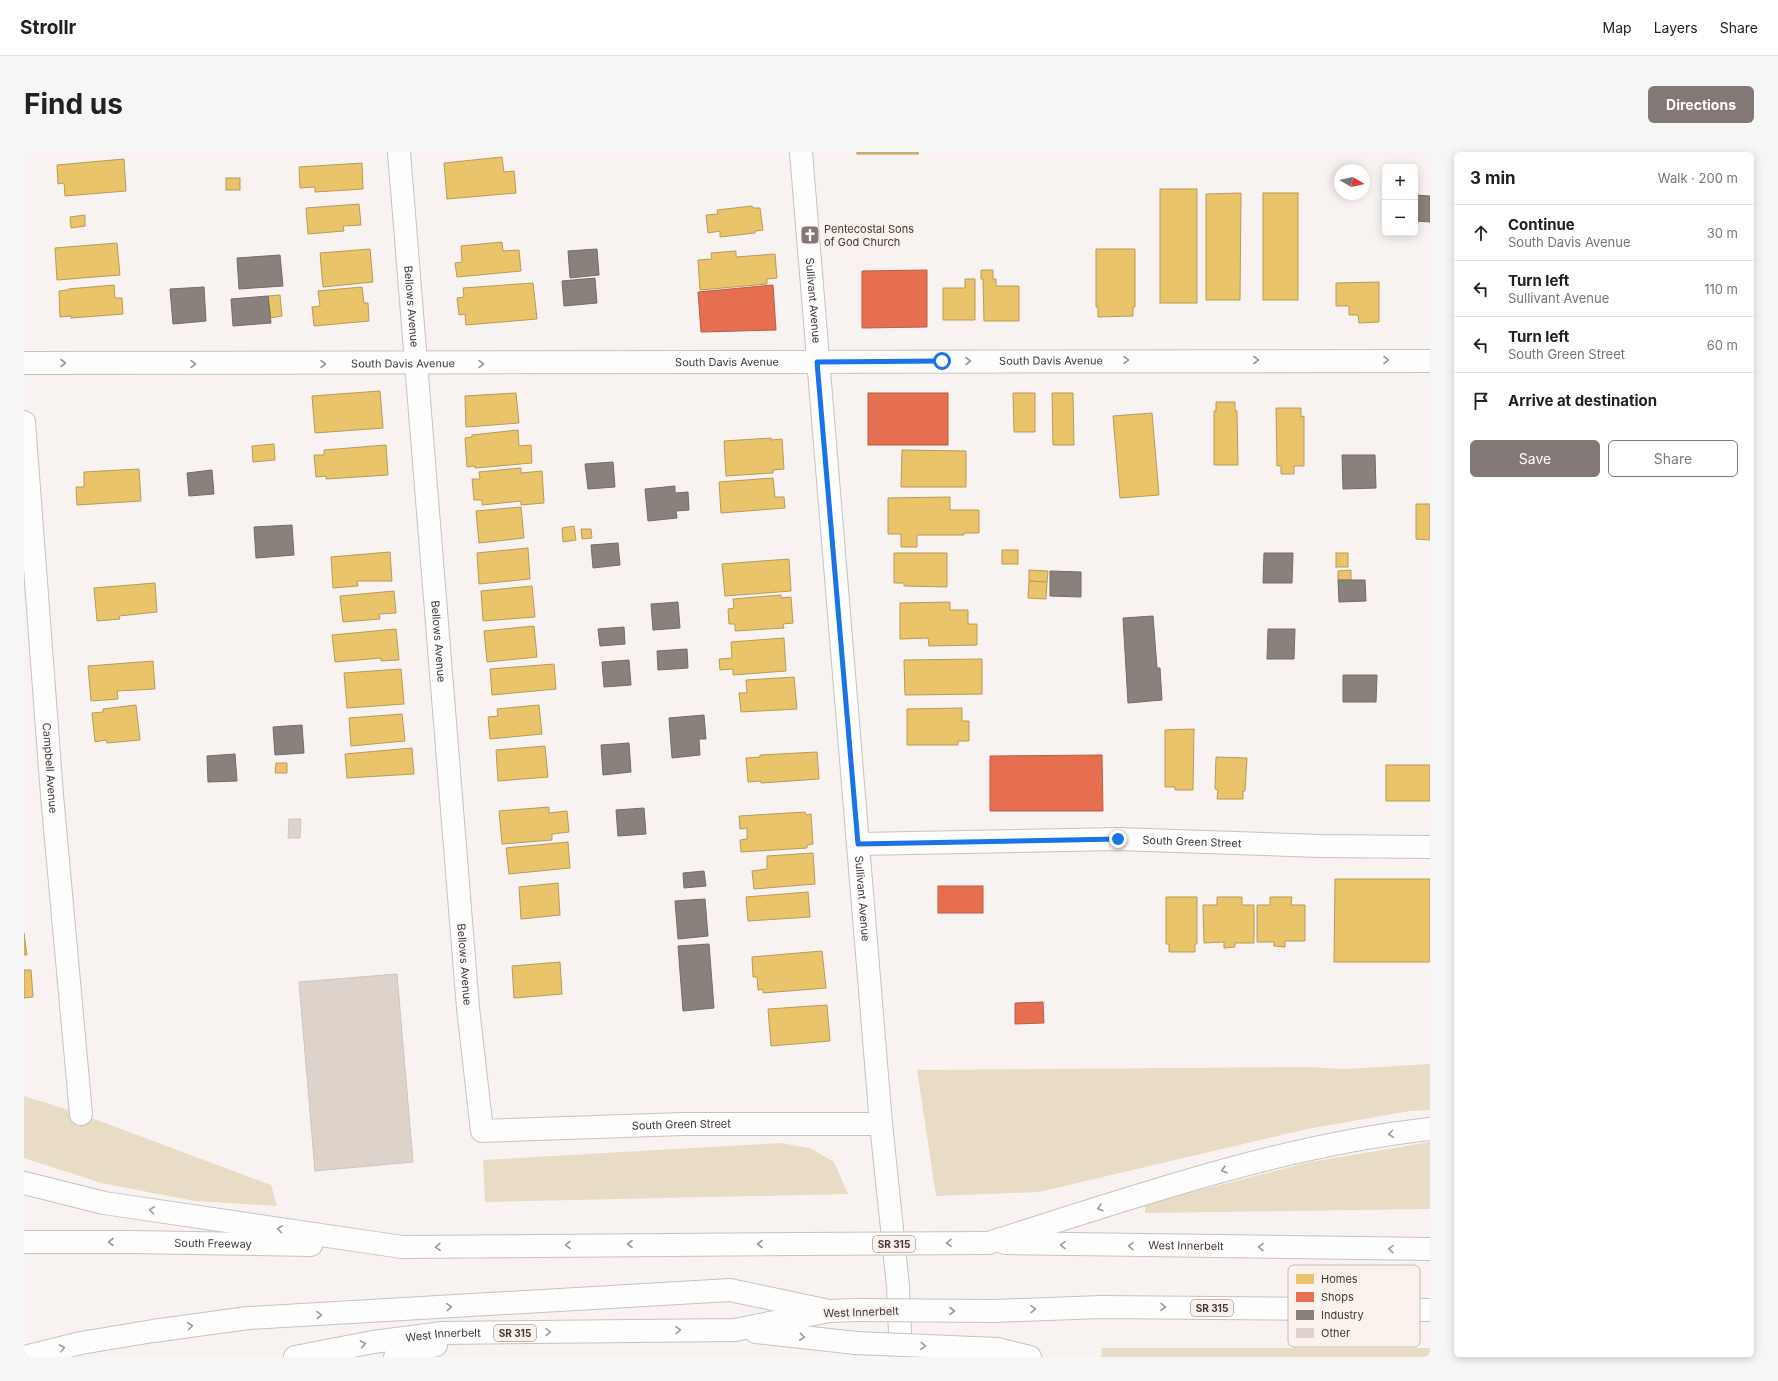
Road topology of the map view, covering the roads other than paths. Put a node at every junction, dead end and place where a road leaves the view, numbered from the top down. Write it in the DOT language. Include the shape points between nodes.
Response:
graph roads {
  1 [pos="398,152"];
  2 [pos="801,152"];
  3 [pos="1430,360"];
  4 [pos="817,362"];
  5 [pos="24,363"];
  6 [pos="415,364"];
  7 [pos="24,422"];
  8 [pos="858,844"];
  9 [pos="1430,847"];
  10 [pos="81,1114"];
  11 [pos="881,1124"];
  12 [pos="1430,1129"];
  13 [pos="482,1131"];
  14 [pos="24,1183"];
  15 [pos="24,1242"];
  16 [pos="988,1243"];
  17 [pos="402,1247"];
  18 [pos="1430,1249"];
  19 [pos="1288,1309"];
  20 [pos="1420,1310"];
  21 [pos="1430,1310"];
  22 [pos="829,1311"];
  23 [pos="735,1330"];
  24 [pos="474,1334"];
  25 [pos="24,1357"];
  26 [pos="295,1357"];
  27 [pos="395,1357"];
  28 [pos="901,1357"];
  29 [pos="1030,1357"];
  1 -- 6 [label="main road, Bellows Avenue"];
  2 -- 4 [label="main road, Sullivant Avenue"];
  4 -- 3 [label="main road, South Davis Avenue, one-way"];
  6 -- 4 [label="main road, South Davis Avenue, one-way"];
  4 -- 8 [label="main road, Sullivant Avenue"];
  5 -- 6 [label="main road, South Davis Avenue, one-way"];
  6 -- 13 [label="main road, Bellows Avenue" via="468,1008"];
  7 -- 10 [label="main road, Campbell Avenue" via="52,795"];
  8 -- 9 [label="main road, South Green Street" via="1118,839"];
  8 -- 11 [label="main road, Sullivant Avenue"];
  11 -- 13 [label="main road, South Green Street" via="683,1124"];
  11 -- 28 [label="main road, Sullivant Avenue" via="898,1286"];
  12 -- 16 [label="main road, one-way" via="1357,1139 1262,1159 1193,1178"];
  17 -- 14 [label="main road, one-way" via="104,1203"];
  17 -- 15 [label="main road, South Freeway / SR 315, one-way"];
  16 -- 17 [label="main road, West Innerbelt / SR 315, one-way, bridge"];
  18 -- 16 [label="main road, West Innerbelt / SR 315, one-way"];
  22 -- 19 [label="main road, West Innerbelt / SR 315, one-way, bridge" via="994,1311 1101,1307"];
  20 -- 21 [label="main road, West Innerbelt / SR 315, one-way, bridge"];
  22 -- 23 [label="main road, West Innerbelt / SR 315"];
  25 -- 22 [label="main road, one-way" via="81,1343 248,1318 730,1290"];
  24 -- 23 [label="main road, West Innerbelt / SR 315, one-way"];
  23 -- 29 [label="main road, one-way, bridge" via="856,1343 997,1350"];
  26 -- 24 [label="main road, West Innerbelt / SR 315, one-way" via="373,1342 443,1333"];
  24 -- 27 [label="main road"];
}
